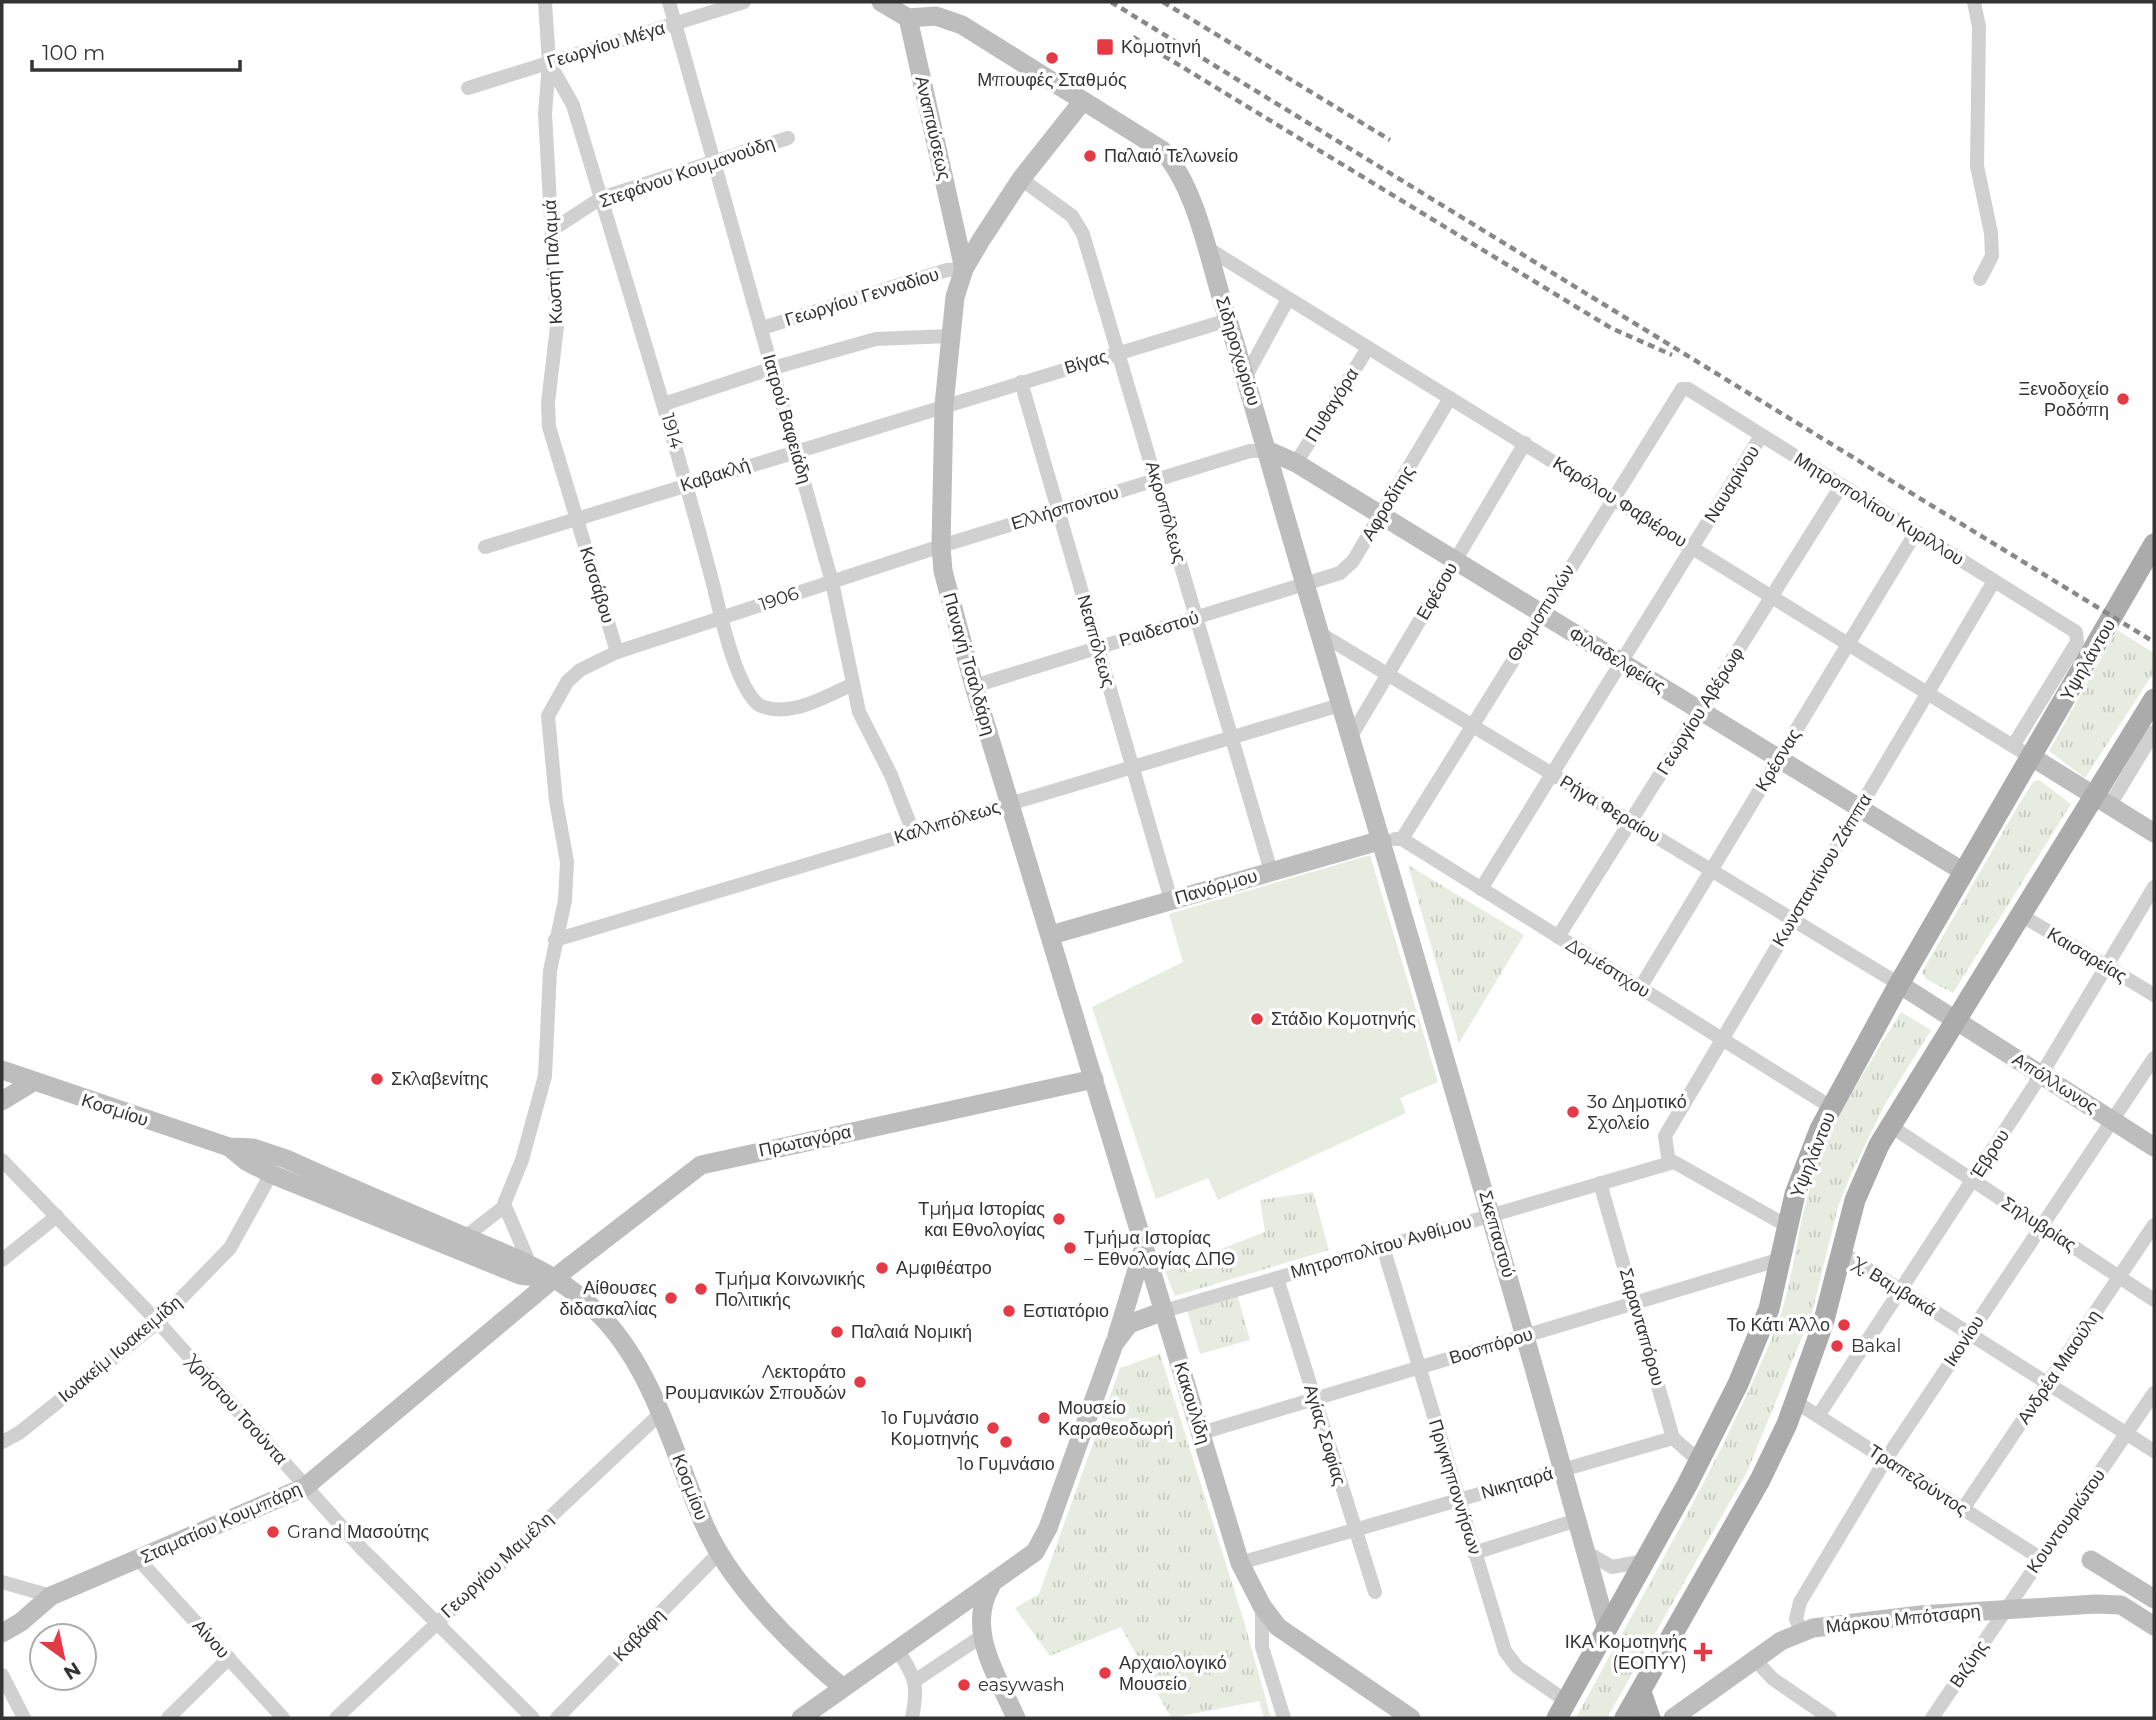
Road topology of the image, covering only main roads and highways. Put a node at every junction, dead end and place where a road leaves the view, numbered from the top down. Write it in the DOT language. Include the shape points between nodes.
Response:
graph roads {
  1 [pos="2154,544"];
  2 [pos="2154,699"];
  3 [pos="1641,1692"];
  4 [pos="1561,1710"];
  5 [pos="1625,1718"];
  6 [pos="1650,1718"];
  1 -- 4 [label="main road, Υψηλάντου" via="1831,1107 1805,1164 1766,1318 1699,1461"];
  2 -- 3 [label="main road" via="2102,801 2021,915 1889,1125 1860,1185 1824,1324 1796,1402 1760,1480"];
  3 -- 5 [label="main road"];
  3 -- 6 [label="main road"];
}
